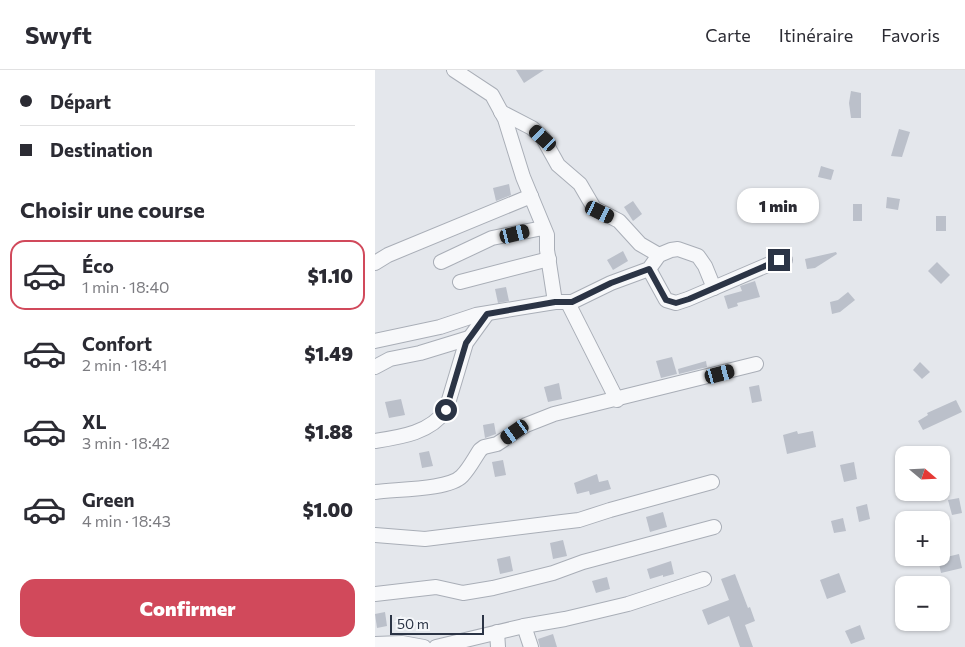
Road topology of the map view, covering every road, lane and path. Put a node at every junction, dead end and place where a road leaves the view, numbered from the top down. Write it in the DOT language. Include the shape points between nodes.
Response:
graph roads {
  1 [pos="454,70"];
  2 [pos="501,112"];
  3 [pos="531,196"];
  4 [pos="543,228"];
  5 [pos="659,255"];
  6 [pos="549,259"];
  7 [pos="785,260"];
  8 [pos="441,262"];
  9 [pos="375,263"];
  10 [pos="649,269"];
  11 [pos="460,282"];
  12 [pos="714,288"];
  13 [pos="561,303"];
  14 [pos="487,314"];
  15 [pos="469,338"];
  16 [pos="375,341"];
  17 [pos="756,364"];
  18 [pos="375,367"];
  19 [pos="617,400"];
  20 [pos="375,441"];
  21 [pos="712,482"];
  22 [pos="375,492"];
  23 [pos="714,527"];
  24 [pos="375,534"];
  25 [pos="704,579"];
  26 [pos="375,594"];
  27 [pos="523,626"];
  28 [pos="497,632"];
  29 [pos="375,644"];
  30 [pos="406,645"];
  31 [pos="424,647"];
  32 [pos="436,647"];
  33 [pos="498,647"];
  34 [pos="531,647"];
  1 -- 2 [label="street" via="492,95"];
  2 -- 3 [label="street"];
  2 -- 5 [label="street" via="532,128 543,138 558,165 580,184 594,208 619,221 640,244"];
  3 -- 4 [label="street"];
  3 -- 9 [label="street"];
  4 -- 6 [label="street"];
  4 -- 8 [label="street" via="493,238"];
  5 -- 10 [label="street"];
  5 -- 12 [label="street" via="678,249 694,254 702,261"];
  6 -- 11 [label="street"];
  6 -- 13 [label="street"];
  7 -- 12 [label="street"];
  10 -- 12 [label="street" via="668,301 676,303"];
  10 -- 13 [label="street"];
  13 -- 14 [label="street"];
  13 -- 19 [label="street"];
  14 -- 15 [label="street"];
  14 -- 16 [label="street"];
  15 -- 18 [label="street" via="390,359"];
  15 -- 20 [label="street" via="441,417 422,430"];
  17 -- 19 [label="street"];
  19 -- 22 [label="street" via="554,414 526,425 497,444 480,450 462,477 452,483"];
  21 -- 24 [label="street" via="579,520 425,538"];
  23 -- 26 [label="street" via="493,588 463,593 436,586"];
  25 -- 27 [label="street" via="628,604"];
  27 -- 28 [label="street"];
  27 -- 34 [label="street"];
  28 -- 32 [label="street"];
  28 -- 33 [label="street"];
  29 -- 30 [label="street" via="391,642"];
  30 -- 31 [label="street"];
}
